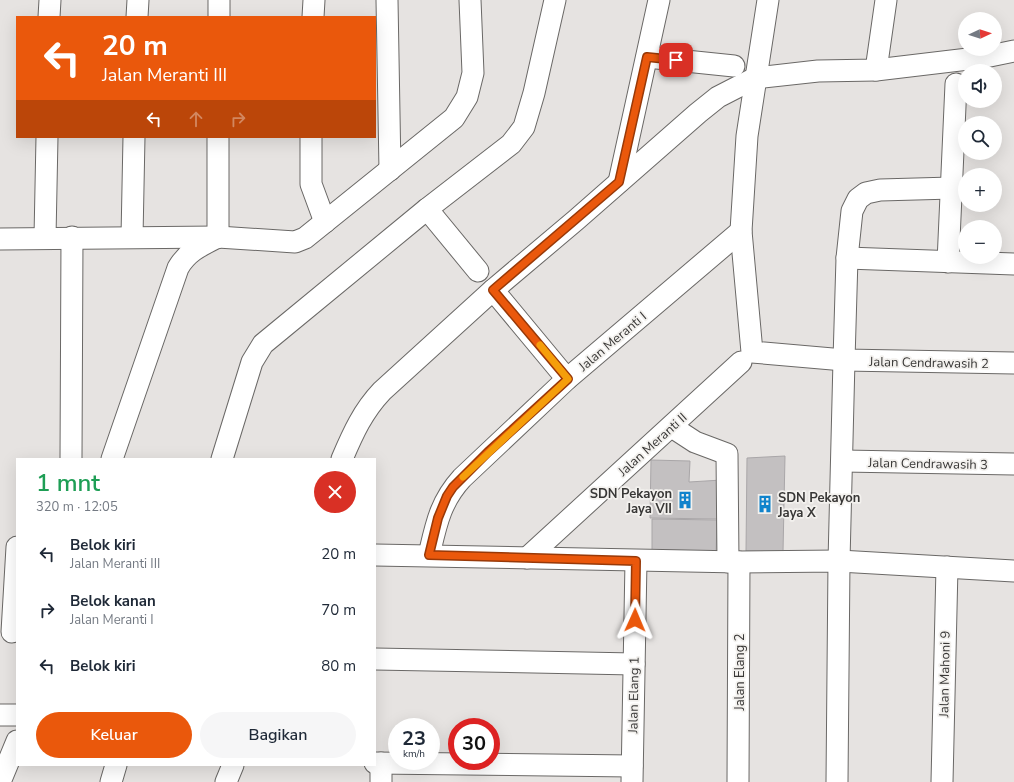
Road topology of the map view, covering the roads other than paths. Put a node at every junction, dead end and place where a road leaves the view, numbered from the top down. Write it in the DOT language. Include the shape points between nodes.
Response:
graph roads {
  1 [pos="50,0"];
  2 [pos="138,0"];
  3 [pos="219,0"];
  4 [pos="314,0"];
  5 [pos="387,0"];
  6 [pos="470,0"];
  7 [pos="555,0"];
  8 [pos="659,0"];
  9 [pos="768,0"];
  10 [pos="886,0"];
  11 [pos="49,16"];
  12 [pos="137,16"];
  13 [pos="219,16"];
  14 [pos="313,16"];
  15 [pos="1014,51"];
  16 [pos="647,57"];
  17 [pos="734,66"];
  18 [pos="876,70"];
  19 [pos="755,78"];
  20 [pos="956,84"];
  21 [pos="47,138"];
  22 [pos="134,138"];
  23 [pos="218,138"];
  24 [pos="311,138"];
  25 [pos="390,170"];
  26 [pos="619,182"];
  27 [pos="952,188"];
  28 [pos="427,209"];
  29 [pos="325,222"];
  30 [pos="741,231"];
  31 [pos="45,237"];
  32 [pos="132,237"];
  33 [pos="218,237"];
  34 [pos="72,238"];
  35 [pos="0,239"];
  36 [pos="847,258"];
  37 [pos="948,262"];
  38 [pos="1014,264"];
  39 [pos="478,271"];
  40 [pos="493,290"];
  41 [pos="844,360"];
  42 [pos="741,362"];
  43 [pos="1014,363"];
  44 [pos="568,379"];
  45 [pos="672,427"];
  46 [pos="71,458"];
  47 [pos="112,458"];
  48 [pos="222,458"];
  49 [pos="342,458"];
  50 [pos="843,461"];
  51 [pos="1014,464"];
  52 [pos="0,540"];
  53 [pos="16,542"];
  54 [pos="429,555"];
  55 [pos="376,556"];
  56 [pos="526,558"];
  57 [pos="16,559"];
  58 [pos="636,561"];
  59 [pos="839,561"];
  60 [pos="734,562"];
  61 [pos="947,567"];
  62 [pos="1014,571"];
  63 [pos="10,632"];
  64 [pos="376,659"];
  65 [pos="634,664"];
  66 [pos="0,715"];
  67 [pos="16,716"];
  68 [pos="16,742"];
  69 [pos="116,766"];
  70 [pos="233,766"];
  71 [pos="379,769"];
  72 [pos="632,774"];
  73 [pos="0,782"];
  74 [pos="111,782"];
  75 [pos="226,782"];
  76 [pos="738,782"];
  77 [pos="837,782"];
  78 [pos="942,782"];
  1 -- 11 [label="street"];
  2 -- 12 [label="street"];
  3 -- 13 [label="street"];
  4 -- 14 [label="street"];
  5 -- 25 [label="street"];
  6 -- 25 [label="street" via="473,73 467,97 454,118"];
  7 -- 28 [label="street" via="534,93 521,133 511,144"];
  8 -- 16 [label="street"];
  9 -- 19 [label="street"];
  10 -- 18 [label="street"];
  15 -- 18 [label="street"];
  16 -- 17 [label="street"];
  16 -- 26 [label="street"];
  18 -- 19 [label="street" via="818,71"];
  19 -- 26 [label="street" via="718,97"];
  19 -- 30 [label="street" via="747,136"];
  20 -- 27 [label="street"];
  21 -- 31 [label="street"];
  22 -- 32 [label="street"];
  23 -- 33 [label="street"];
  24 -- 29 [label="street" via="311,184"];
  25 -- 29 [label="street"];
  26 -- 40 [label="street"];
  27 -- 36 [label="street" via="880,190 863,194 856,201 852,211"];
  27 -- 37 [label="street"];
  28 -- 39 [label="street"];
  28 -- 48 [label="street" via="273,335 257,352"];
  29 -- 33 [label="street" via="296,242"];
  30 -- 41 [label="street, Jalan Cendrawasih 2" via="752,352"];
  30 -- 44 [label="street, Jalan Meranti I"];
  31 -- 34 [label="street"];
  31 -- 35 [label="street"];
  32 -- 33 [label="street"];
  32 -- 34 [label="street"];
  33 -- 47 [label="street" via="192,250 183,258 178,268"];
  34 -- 46 [label="street"];
  36 -- 37 [label="street"];
  36 -- 41 [label="street"];
  37 -- 38 [label="street"];
  40 -- 44 [label="street"];
  40 -- 49 [label="street" via="373,401 354,429"];
  41 -- 43 [label="street, Jalan Cendrawasih 2"];
  41 -- 50 [label="street"];
  42 -- 45 [label="street, Jalan Meranti II"];
  44 -- 54 [label="street, Jalan Meranti I" via="453,487 438,518"];
  45 -- 56 [label="street, Jalan Meranti II"];
  45 -- 60 [label="street, Jalan Elang 2" via="695,442 727,454"];
  50 -- 51 [label="street, Jalan Cendrawasih 3"];
  50 -- 59 [label="street"];
  52 -- 53 [label="street"];
  54 -- 55 [label="street"];
  54 -- 56 [label="street"];
  56 -- 58 [label="street"];
  57 -- 63 [label="street"];
  58 -- 60 [label="street"];
  58 -- 65 [label="street, Jalan Elang 1"];
  59 -- 60 [label="street"];
  59 -- 61 [label="street"];
  59 -- 77 [label="street"];
  60 -- 76 [label="street, Jalan Elang 2"];
  61 -- 62 [label="street"];
  61 -- 78 [label="street, Jalan Mahoni 9"];
  64 -- 65 [label="street"];
  65 -- 72 [label="street, Jalan Elang 1"];
  66 -- 67 [label="street"];
  68 -- 73 [label="street"];
  69 -- 74 [label="street"];
  70 -- 75 [label="street"];
  71 -- 72 [label="street"];
}
